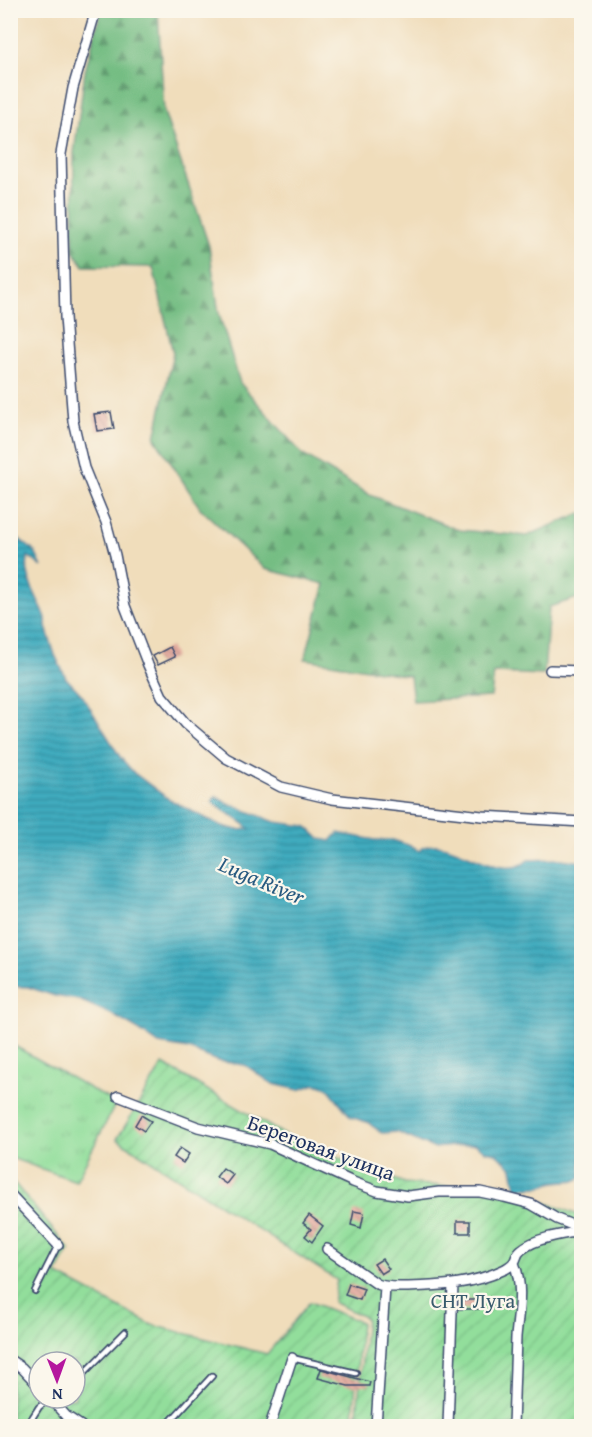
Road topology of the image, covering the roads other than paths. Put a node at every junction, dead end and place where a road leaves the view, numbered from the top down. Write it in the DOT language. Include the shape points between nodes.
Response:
graph roads {
  1 [pos="96,10"];
  2 [pos="550,670"];
  3 [pos="582,670"];
  4 [pos="582,822"];
  5 [pos="118,1096"];
  6 [pos="10,1194"];
  7 [pos="582,1230"];
  8 [pos="58,1245"];
  9 [pos="327,1249"];
  10 [pos="514,1263"];
  11 [pos="453,1284"];
  12 [pos="385,1287"];
  13 [pos="35,1291"];
  14 [pos="124,1332"];
  15 [pos="292,1358"];
  16 [pos="10,1360"];
  17 [pos="87,1370"];
  18 [pos="27,1373"];
  19 [pos="356,1373"];
  20 [pos="212,1376"];
  21 [pos="37,1410"];
  22 [pos="61,1410"];
  23 [pos="27,1426"];
  24 [pos="81,1426"];
  25 [pos="166,1426"];
  26 [pos="270,1426"];
  27 [pos="376,1426"];
  28 [pos="448,1426"];
  29 [pos="513,1426"];
  1 -- 4 [label="street" via="73,88 61,154 65,317 73,421 84,468 106,522 125,606 162,696 186,724 226,758 281,787 332,799 482,816"];
  2 -- 3 [label="street"];
  5 -- 7 [label="street, Береговая улица" via="198,1127 270,1144 377,1191 408,1196 439,1192 496,1195 531,1204"];
  6 -- 8 [label="street"];
  7 -- 10 [label="street, Береговая улица" via="534,1243 521,1250"];
  8 -- 13 [label="lane"];
  9 -- 12 [label="street"];
  10 -- 11 [label="street, Береговая улица" via="482,1278"];
  10 -- 29 [label="street" via="520,1291"];
  11 -- 12 [label="street, Береговая улица"];
  11 -- 28 [label="street"];
  12 -- 27 [label="street"];
  14 -- 17 [label="lane"];
  15 -- 19 [label="lane"];
  15 -- 26 [label="street"];
  16 -- 18 [label="street"];
  20 -- 25 [label="lane"];
  21 -- 23 [label="lane"];
  22 -- 24 [label="street"];
}
